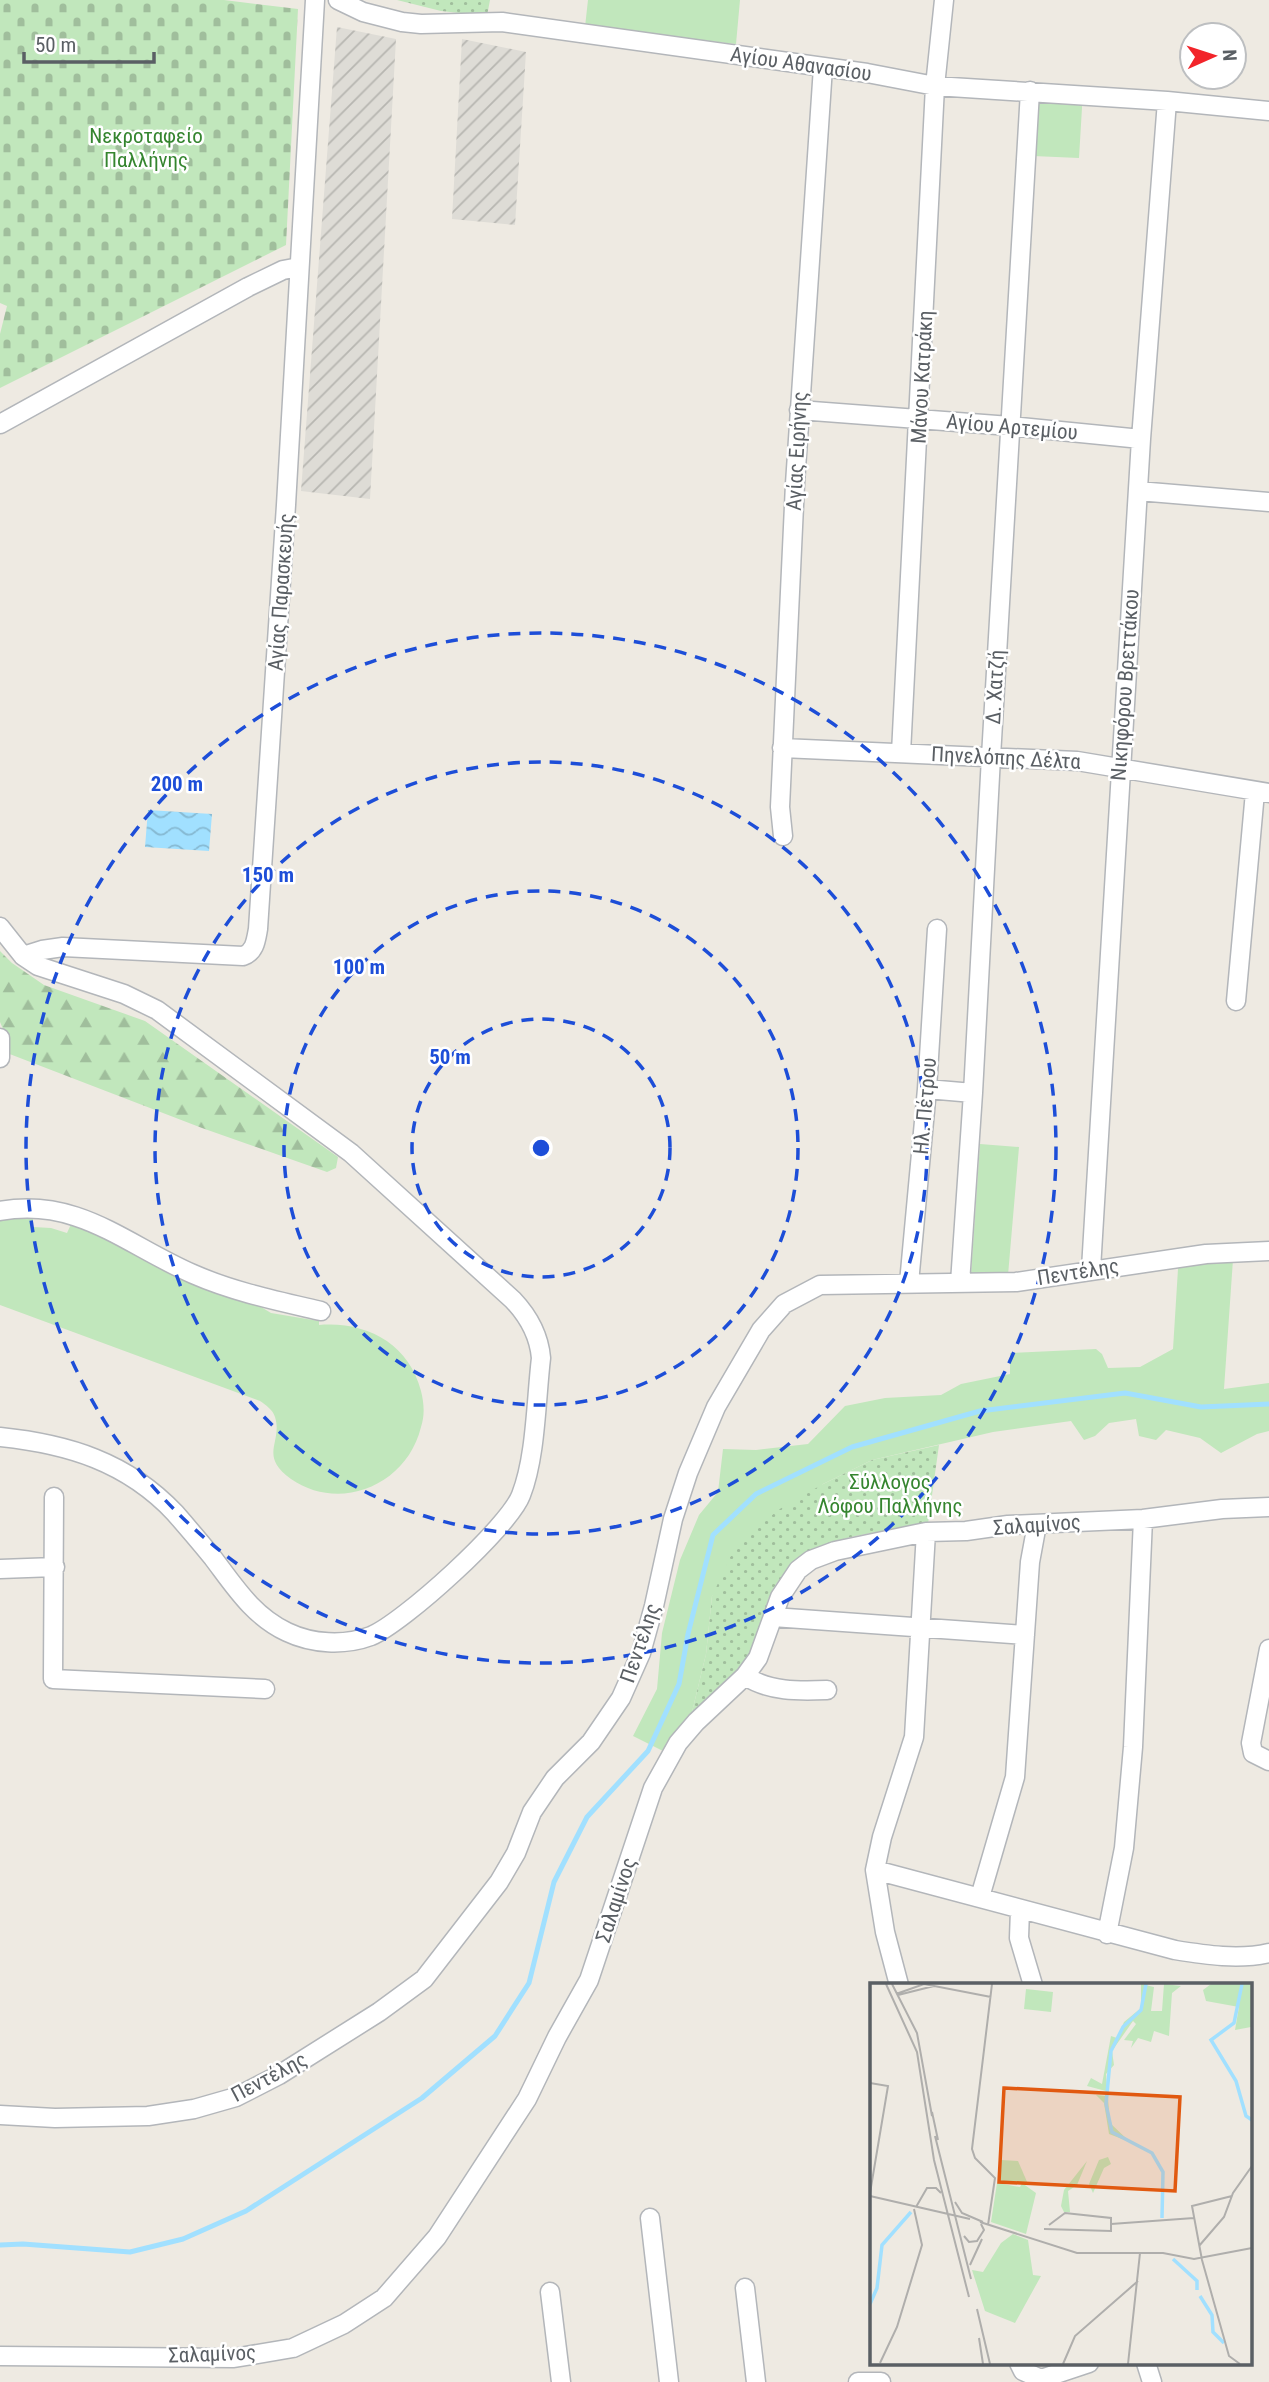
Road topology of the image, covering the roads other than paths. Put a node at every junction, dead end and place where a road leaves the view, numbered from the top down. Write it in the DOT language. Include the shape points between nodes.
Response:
graph roads {
  1 [pos="315,0"];
  2 [pos="338,0"];
  3 [pos="944,0"];
  4 [pos="823,67"];
  5 [pos="935,86"];
  6 [pos="1030,91"];
  7 [pos="1167,100"];
  8 [pos="1269,111"];
  9 [pos="299,267"];
  10 [pos="799,410"];
  11 [pos="920,420"];
  12 [pos="0,424"];
  13 [pos="1010,426"];
  14 [pos="1141,439"];
  15 [pos="1138,491"];
  16 [pos="1269,502"];
  17 [pos="782,748"];
  18 [pos="901,753"];
  19 [pos="990,757"];
  20 [pos="1120,768"];
  21 [pos="1262,793"];
  22 [pos="783,835"];
  23 [pos="0,927"];
  24 [pos="937,929"];
  25 [pos="23,956"];
  26 [pos="1237,1001"];
  27 [pos="0,1038"];
  28 [pos="0,1058"];
  29 [pos="927,1089"];
  30 [pos="974,1093"];
  31 [pos="0,1212"];
  32 [pos="1269,1251"];
  33 [pos="1091,1269"];
  34 [pos="909,1283"];
  35 [pos="960,1283"];
  36 [pos="321,1311"];
  37 [pos="0,1437"];
  38 [pos="54,1497"];
  39 [pos="1269,1507"];
  40 [pos="1143,1519"];
  41 [pos="1037,1524"];
  42 [pos="926,1532"];
  43 [pos="55,1567"];
  44 [pos="0,1569"];
  45 [pos="773,1617"];
  46 [pos="922,1628"];
  47 [pos="1025,1635"];
  48 [pos="1269,1649"];
  49 [pos="745,1676"];
  50 [pos="265,1689"];
  51 [pos="827,1690"];
  52 [pos="1269,1761"];
  53 [pos="876,1870"];
  54 [pos="980,1897"];
  55 [pos="1020,1909"];
  56 [pos="1107,1934"];
  57 [pos="1269,1953"];
  58 [pos="899,1983"];
  59 [pos="1032,1983"];
  60 [pos="0,2115"];
  61 [pos="650,2218"];
  62 [pos="745,2288"];
  63 [pos="550,2292"];
  64 [pos="0,2357"];
  65 [pos="1020,2364"];
  66 [pos="1086,2364"];
  67 [pos="1146,2364"];
  68 [pos="561,2382"];
  69 [pos="670,2382"];
  70 [pos="757,2382"];
  71 [pos="859,2382"];
  72 [pos="881,2382"];
  73 [pos="1152,2382"];
  1 -- 9 [label="street, Αγίας Παρασκευής"];
  2 -- 4 [label="street, Αγίου Αθανασίου" via="402,22 502,22"];
  3 -- 5 [label="street, Μάνου Κατράκη"];
  4 -- 5 [label="street, Αγίου Αθανασίου"];
  4 -- 10 [label="street, Αγίας Ειρήνης"];
  5 -- 6 [label="street, Αγίου Αθανασίου"];
  5 -- 11 [label="street, Μάνου Κατράκη"];
  6 -- 7 [label="street, Αγίου Αθανασίου"];
  6 -- 13 [label="street, Δ. Χατζή"];
  7 -- 8 [label="street, Αγίου Αθανασίου"];
  7 -- 14 [label="street, Νικηφόρου Βρεττάκου"];
  9 -- 12 [label="street" via="248,287"];
  9 -- 25 [label="street, Αγίας Παρασκευής" via="255,945 243,956 63,947"];
  10 -- 11 [label="street, Αγίου Αρτεμίου"];
  10 -- 17 [label="street, Αγίας Ειρήνης"];
  11 -- 13 [label="street, Αγίου Αρτεμίου"];
  11 -- 18 [label="street, Μάνου Κατράκη"];
  13 -- 14 [label="street, Αγίου Αρτεμίου"];
  13 -- 19 [label="street, Δ. Χατζή"];
  14 -- 15 [label="street, Νικηφόρου Βρεττάκου"];
  15 -- 16 [label="street"];
  15 -- 20 [label="street, Νικηφόρου Βρεττάκου"];
  17 -- 18 [label="street, Πηνελόπης Δέλτα"];
  17 -- 22 [label="street, Αγίας Ειρήνης"];
  18 -- 19 [label="street, Πηνελόπης Δέλτα"];
  19 -- 20 [label="street, Πηνελόπης Δέλτα"];
  19 -- 30 [label="street, Δ. Χατζή"];
  20 -- 21 [label="street, Πηνελόπης Δέλτα"];
  20 -- 33 [label="street, Νικηφόρου Βρεττάκου"];
  21 -- 26 [label="street"];
  23 -- 25 [label="street"];
  24 -- 29 [label="street, Ηλ. Πέτρου"];
  25 -- 37 [label="street" via="38,966 141,1000 351,1153 513,1300 531,1323 541,1359 530,1465 513,1510 497,1531 399,1620 369,1636 342,1642 301,1638 267,1621 251,1608 162,1499 130,1475 76,1450"];
  27 -- 28 [label="street"];
  29 -- 30 [label="street"];
  29 -- 34 [label="street, Ηλ. Πέτρου"];
  30 -- 35 [label="street, Δ. Χατζή"];
  31 -- 36 [label="street" via="63,1211 194,1275"];
  32 -- 33 [label="street, Πεντέλης"];
  33 -- 35 [label="street, Πεντέλης" via="1016,1282"];
  34 -- 35 [label="street, Πεντέλης"];
  34 -- 60 [label="street, Πεντέλης" via="820,1284 784,1304 761,1330 716,1407 688,1472 644,1641 621,1698 592,1742 555,1778 532,1812 499,1882 424,1979 279,2075 236,2097 148,2116"];
  38 -- 43 [label="street"];
  39 -- 40 [label="street, Σαλαμίνος"];
  40 -- 41 [label="street, Σαλαμίνος"];
  40 -- 56 [label="street" via="1131,1772 1124,1848"];
  41 -- 42 [label="street, Σαλαμίνος"];
  41 -- 47 [label="street"];
  42 -- 45 [label="street, Σαλαμίνος" via="811,1560 788,1582"];
  42 -- 46 [label="street"];
  43 -- 44 [label="street"];
  43 -- 50 [label="street" via="53,1679"];
  45 -- 46 [label="street"];
  45 -- 49 [label="street, Σαλαμίνος" via="758,1658"];
  46 -- 47 [label="street"];
  46 -- 53 [label="street" via="914,1737"];
  47 -- 54 [label="street" via="1014,1777"];
  48 -- 52 [label="street" via="1251,1743 1253,1753"];
  49 -- 51 [label="street" via="768,1687"];
  49 -- 64 [label="street, Σαλαμίνος" via="696,1722 664,1765 589,1980 527,2099 438,2237 384,2298 344,2324 293,2348 233,2358"];
  53 -- 54 [label="street"];
  53 -- 58 [label="street" via="885,1932"];
  54 -- 55 [label="street"];
  55 -- 56 [label="street"];
  55 -- 59 [label="street" via="1019,1938"];
  56 -- 57 [label="street" via="1197,1954 1255,1957"];
  61 -- 69 [label="street"];
  62 -- 70 [label="street"];
  63 -- 68 [label="street"];
  65 -- 66 [label="street" via="1023,2371 1041,2379"];
  67 -- 73 [label="street"];
  71 -- 72 [label="street"];
}
